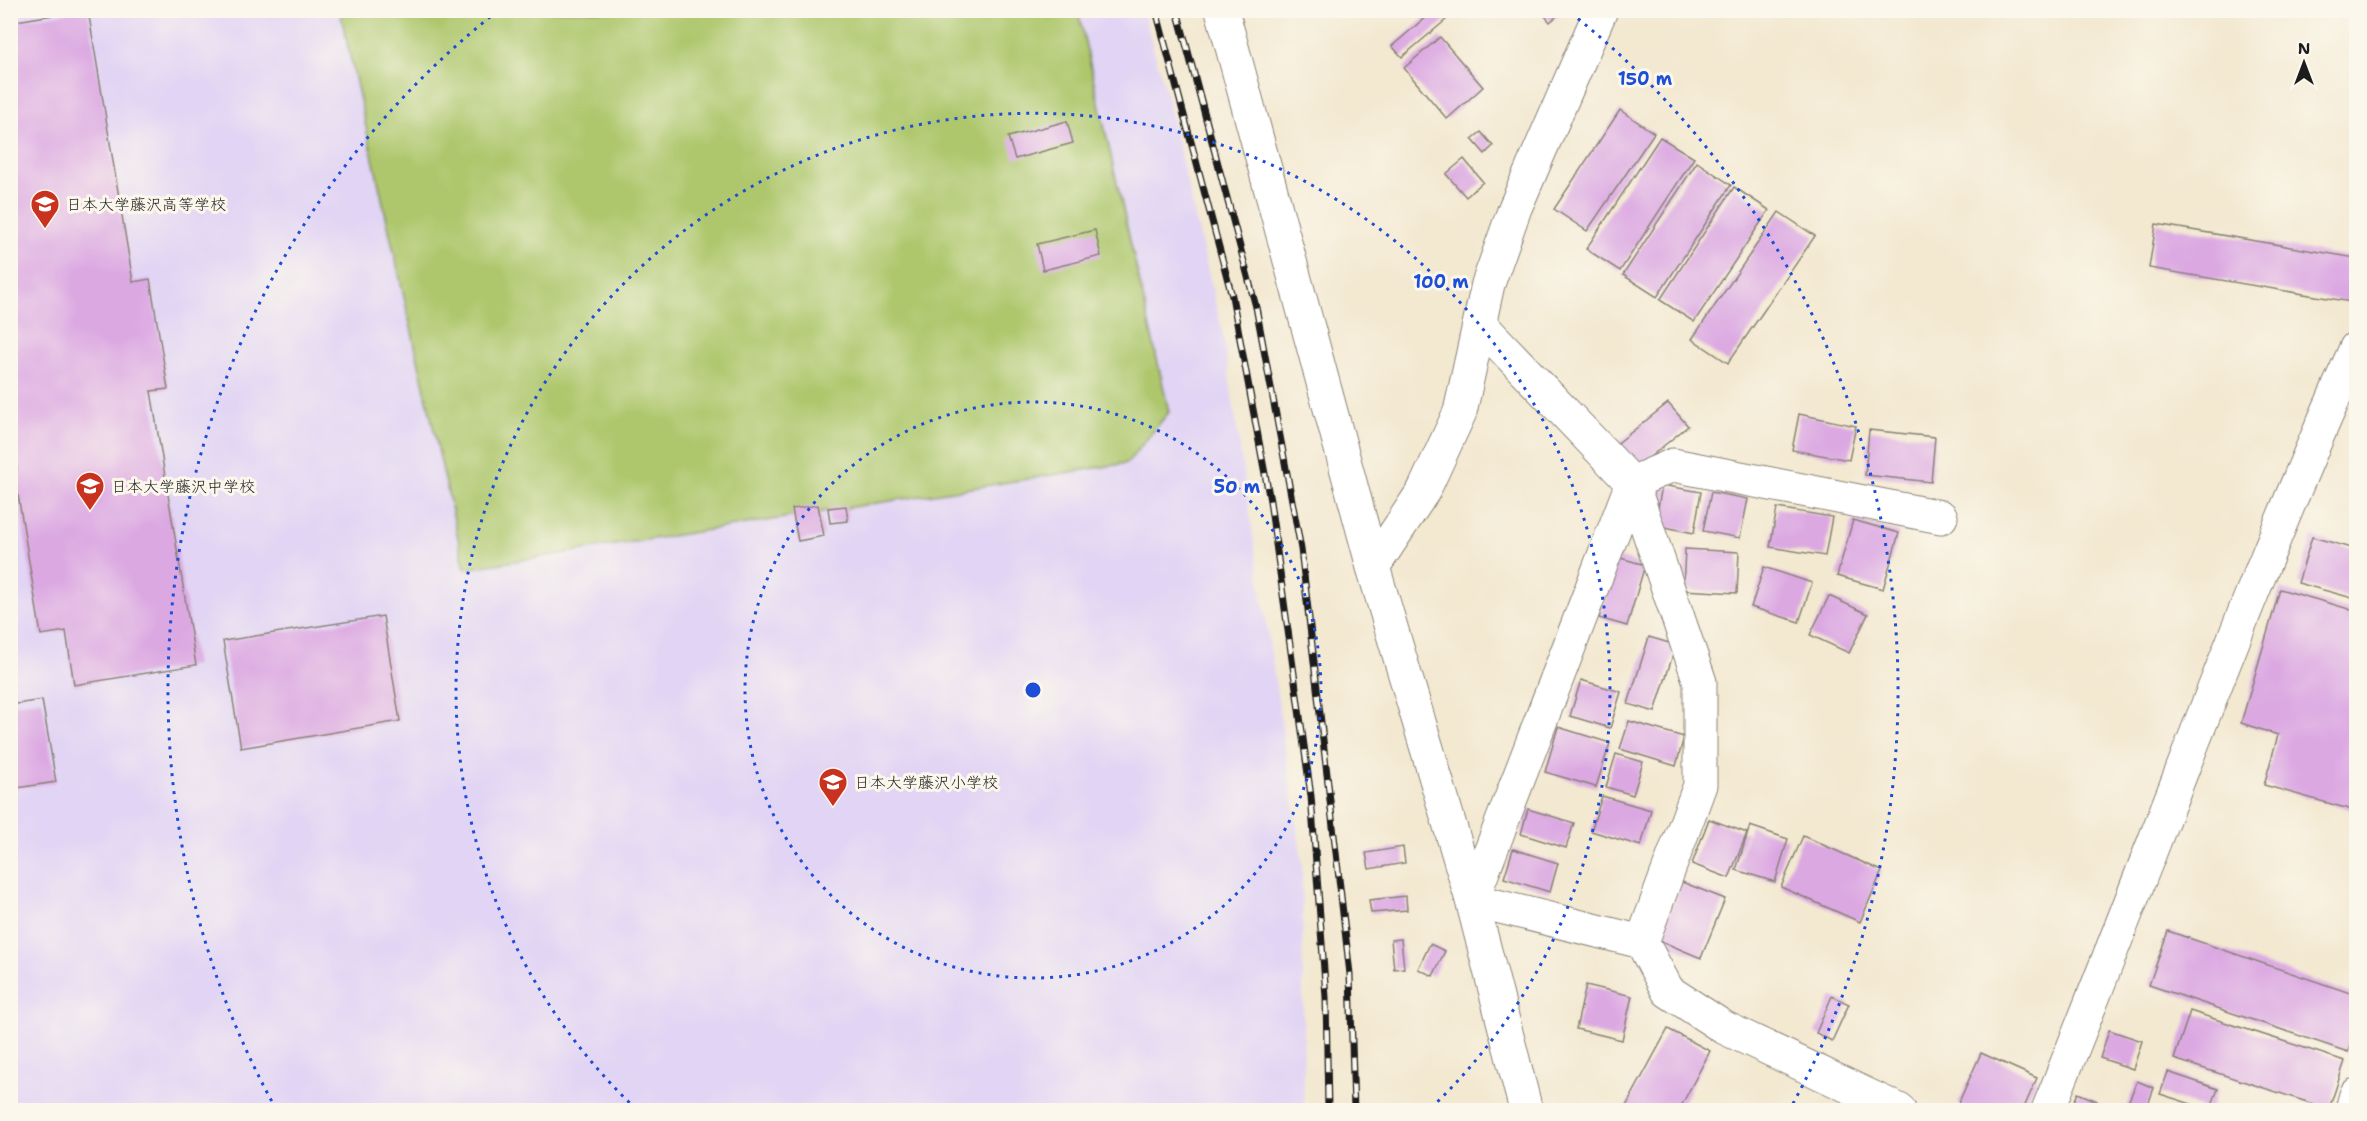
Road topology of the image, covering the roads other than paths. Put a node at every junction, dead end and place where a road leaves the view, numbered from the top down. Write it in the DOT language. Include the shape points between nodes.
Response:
graph roads {
  1 [pos="1222,10"];
  2 [pos="1601,10"];
  3 [pos="1481,325"];
  4 [pos="2356,348"];
  5 [pos="1632,483"];
  6 [pos="1941,517"];
  7 [pos="1373,567"];
  8 [pos="1472,900"];
  9 [pos="1642,942"];
  10 [pos="2356,1095"];
  11 [pos="1526,1110"];
  12 [pos="1899,1110"];
  13 [pos="2048,1110"];
  14 [pos="2352,1110"];
  1 -- 7 [label="street"];
  2 -- 3 [label="street" via="1515,208 1488,284"];
  3 -- 5 [label="street"];
  3 -- 7 [label="street" via="1460,412 1424,490"];
  4 -- 13 [label="street" via="2235,638"];
  5 -- 6 [label="street" via="1673,465"];
  5 -- 8 [label="street"];
  5 -- 9 [label="street" via="1700,682 1700,785"];
  7 -- 8 [label="street"];
  8 -- 9 [label="street"];
  8 -- 11 [label="street"];
  9 -- 12 [label="street" via="1668,991 1677,997 1724,1027"];
  10 -- 14 [label="street"];
}
